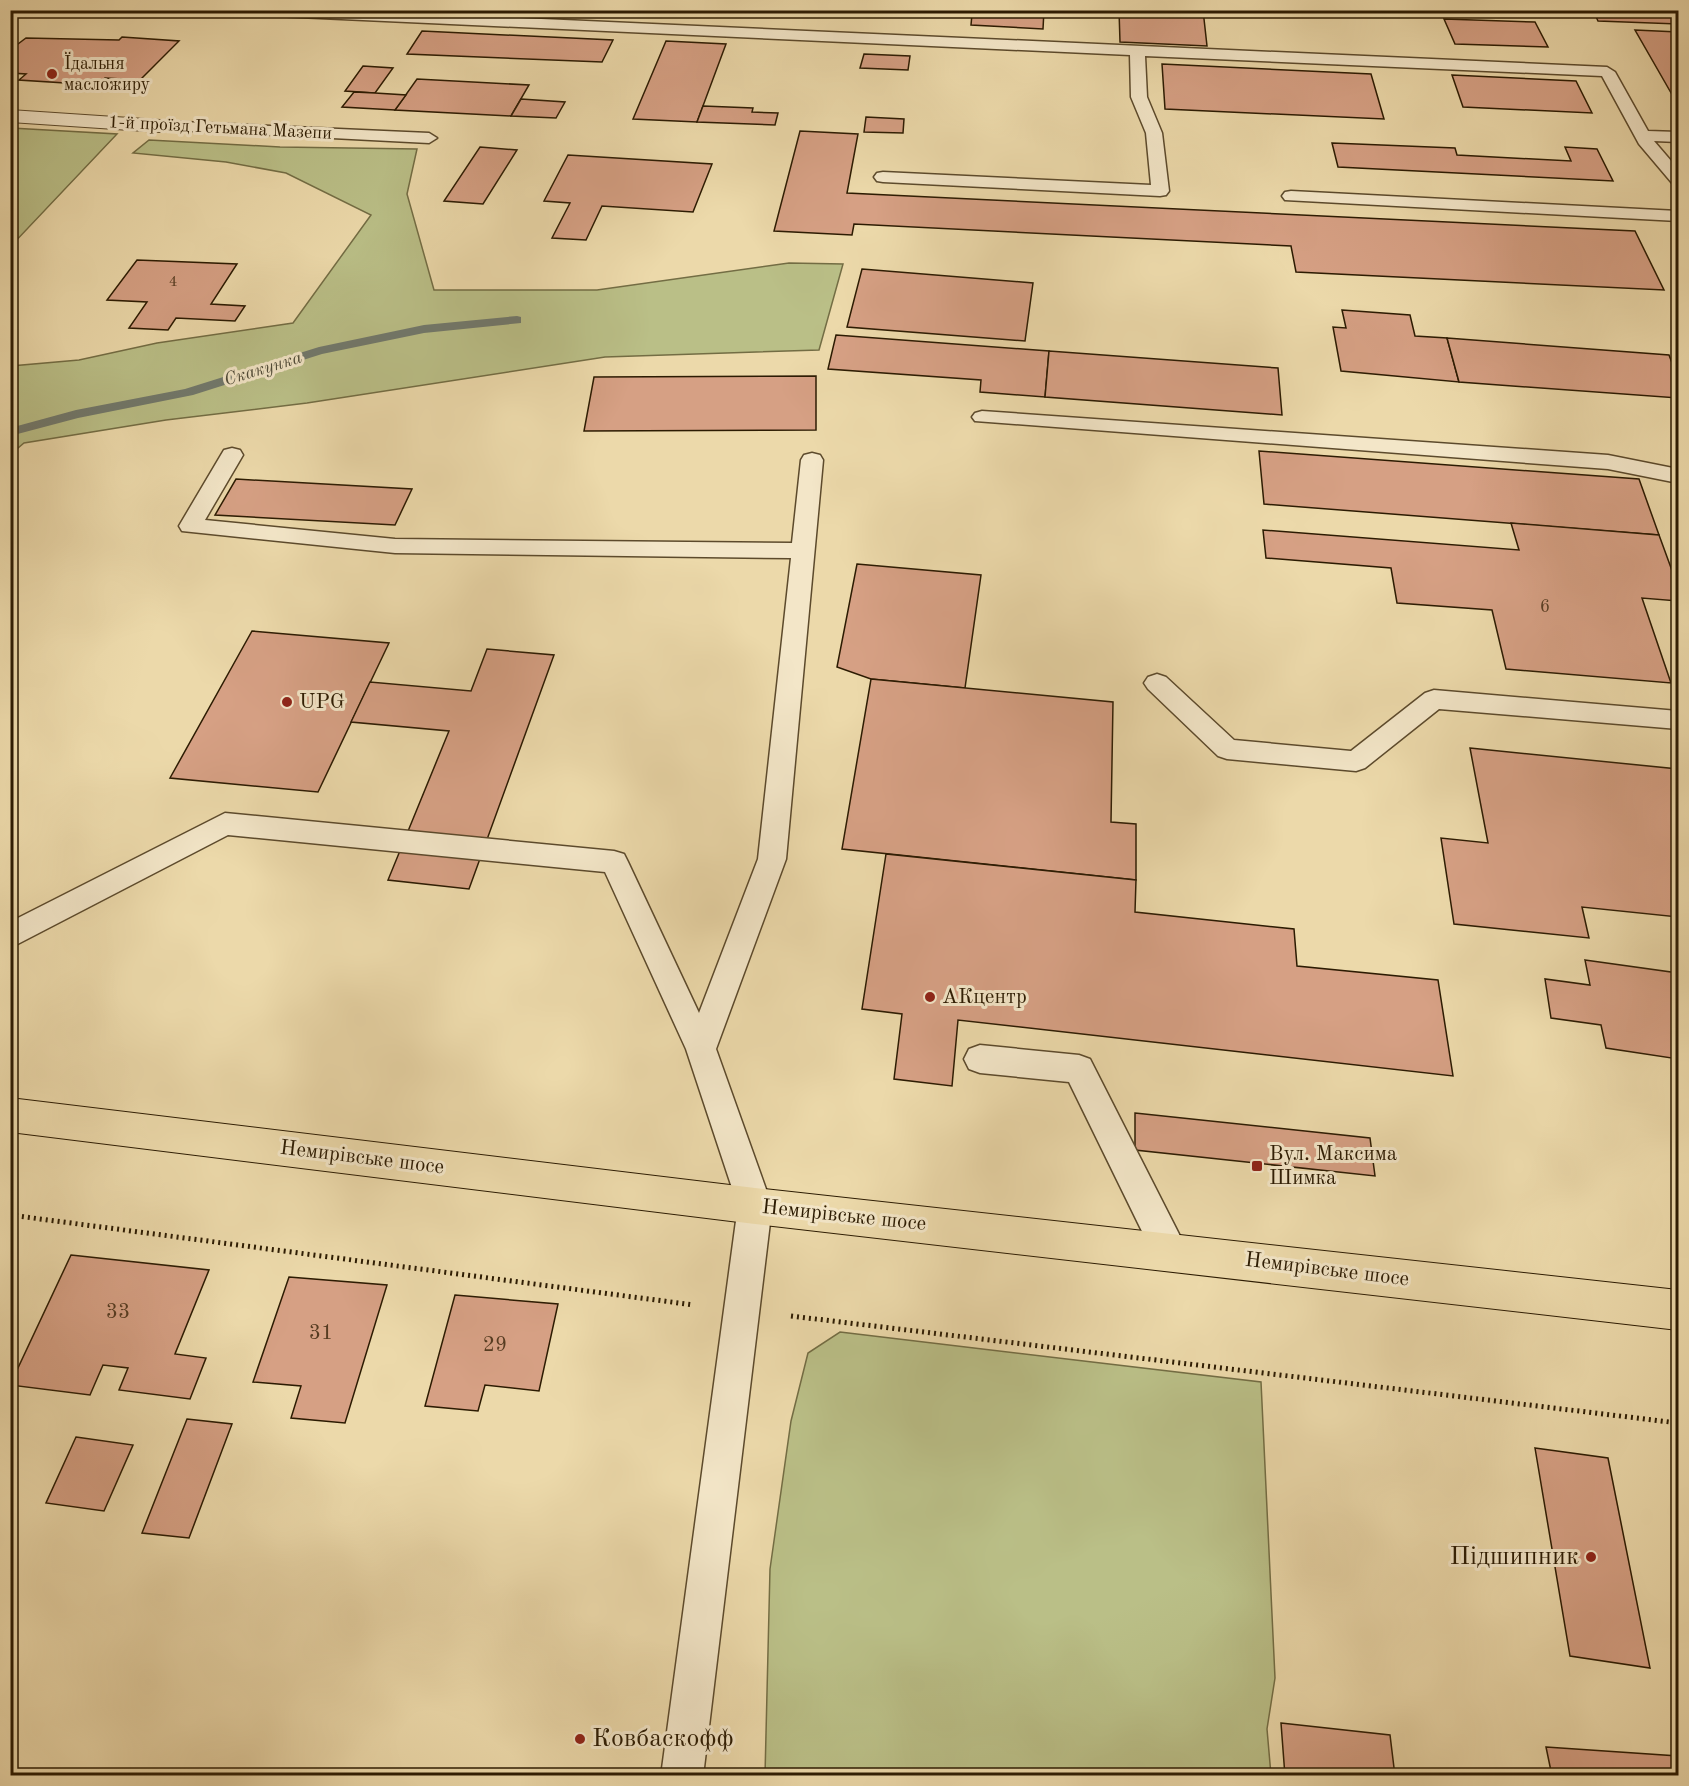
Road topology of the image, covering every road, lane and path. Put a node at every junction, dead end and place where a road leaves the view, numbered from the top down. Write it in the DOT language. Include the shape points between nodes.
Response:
graph roads {
  1 [pos="234,10"];
  2 [pos="572,10"];
  3 [pos="563,26"];
  4 [pos="1137,51"];
  5 [pos="10,116"];
  6 [pos="160,126"];
  7 [pos="1643,136"];
  8 [pos="1678,137"];
  9 [pos="429,138"];
  10 [pos="883,177"];
  11 [pos="1678,179"];
  12 [pos="1291,196"];
  13 [pos="1678,216"];
  14 [pos="982,417"];
  15 [pos="232,455"];
  16 [pos="812,460"];
  17 [pos="1678,476"];
  18 [pos="803,550"];
  19 [pos="1157,683"];
  20 [pos="1678,720"];
  21 [pos="10,936"];
  22 [pos="701,1049"];
  23 [pos="980,1059"];
  24 [pos="10,1115"];
  25 [pos="755,1206"];
  26 [pos="10,1215"];
  27 [pos="1170,1252"];
  28 [pos="1678,1310"];
  29 [pos="742,1311"];
  30 [pos="1678,1423"];
  31 [pos="682,1776"];
  1 -- 3 [label="lane"];
  2 -- 3 [label="lane"];
  3 -- 4 [label="lane"];
  4 -- 7 [label="lane" via="1607,72"];
  4 -- 10 [label="lane" via="1139,97 1154,133 1160,191"];
  5 -- 6 [label="street, 1-й проїзд Гетьмана Мазепи"];
  6 -- 9 [label="lane, 1-й проїзд Гетьмана Мазепи"];
  7 -- 8 [label="lane"];
  7 -- 11 [label="lane"];
  12 -- 13 [label="lane"];
  14 -- 17 [label="lane" via="1608,462"];
  15 -- 18 [label="lane" via="190,526 395,546"];
  16 -- 18 [label="lane"];
  18 -- 22 [label="lane" via="772,859"];
  19 -- 20 [label="lane" via="1227,749 1356,761 1434,699"];
  21 -- 22 [label="lane" via="225,824 614,862"];
  22 -- 25 [label="lane"];
  23 -- 27 [label="lane" via="1080,1069"];
  24 -- 25 [label="main road, Немирівське шосе"];
  25 -- 27 [label="main road, Немирівське шосе"];
  25 -- 29 [label="lane"];
  26 -- 29 [label="path"];
  27 -- 28 [label="main road, Немирівське шосе"];
  29 -- 30 [label="path"];
  29 -- 31 [label="lane"];
}
